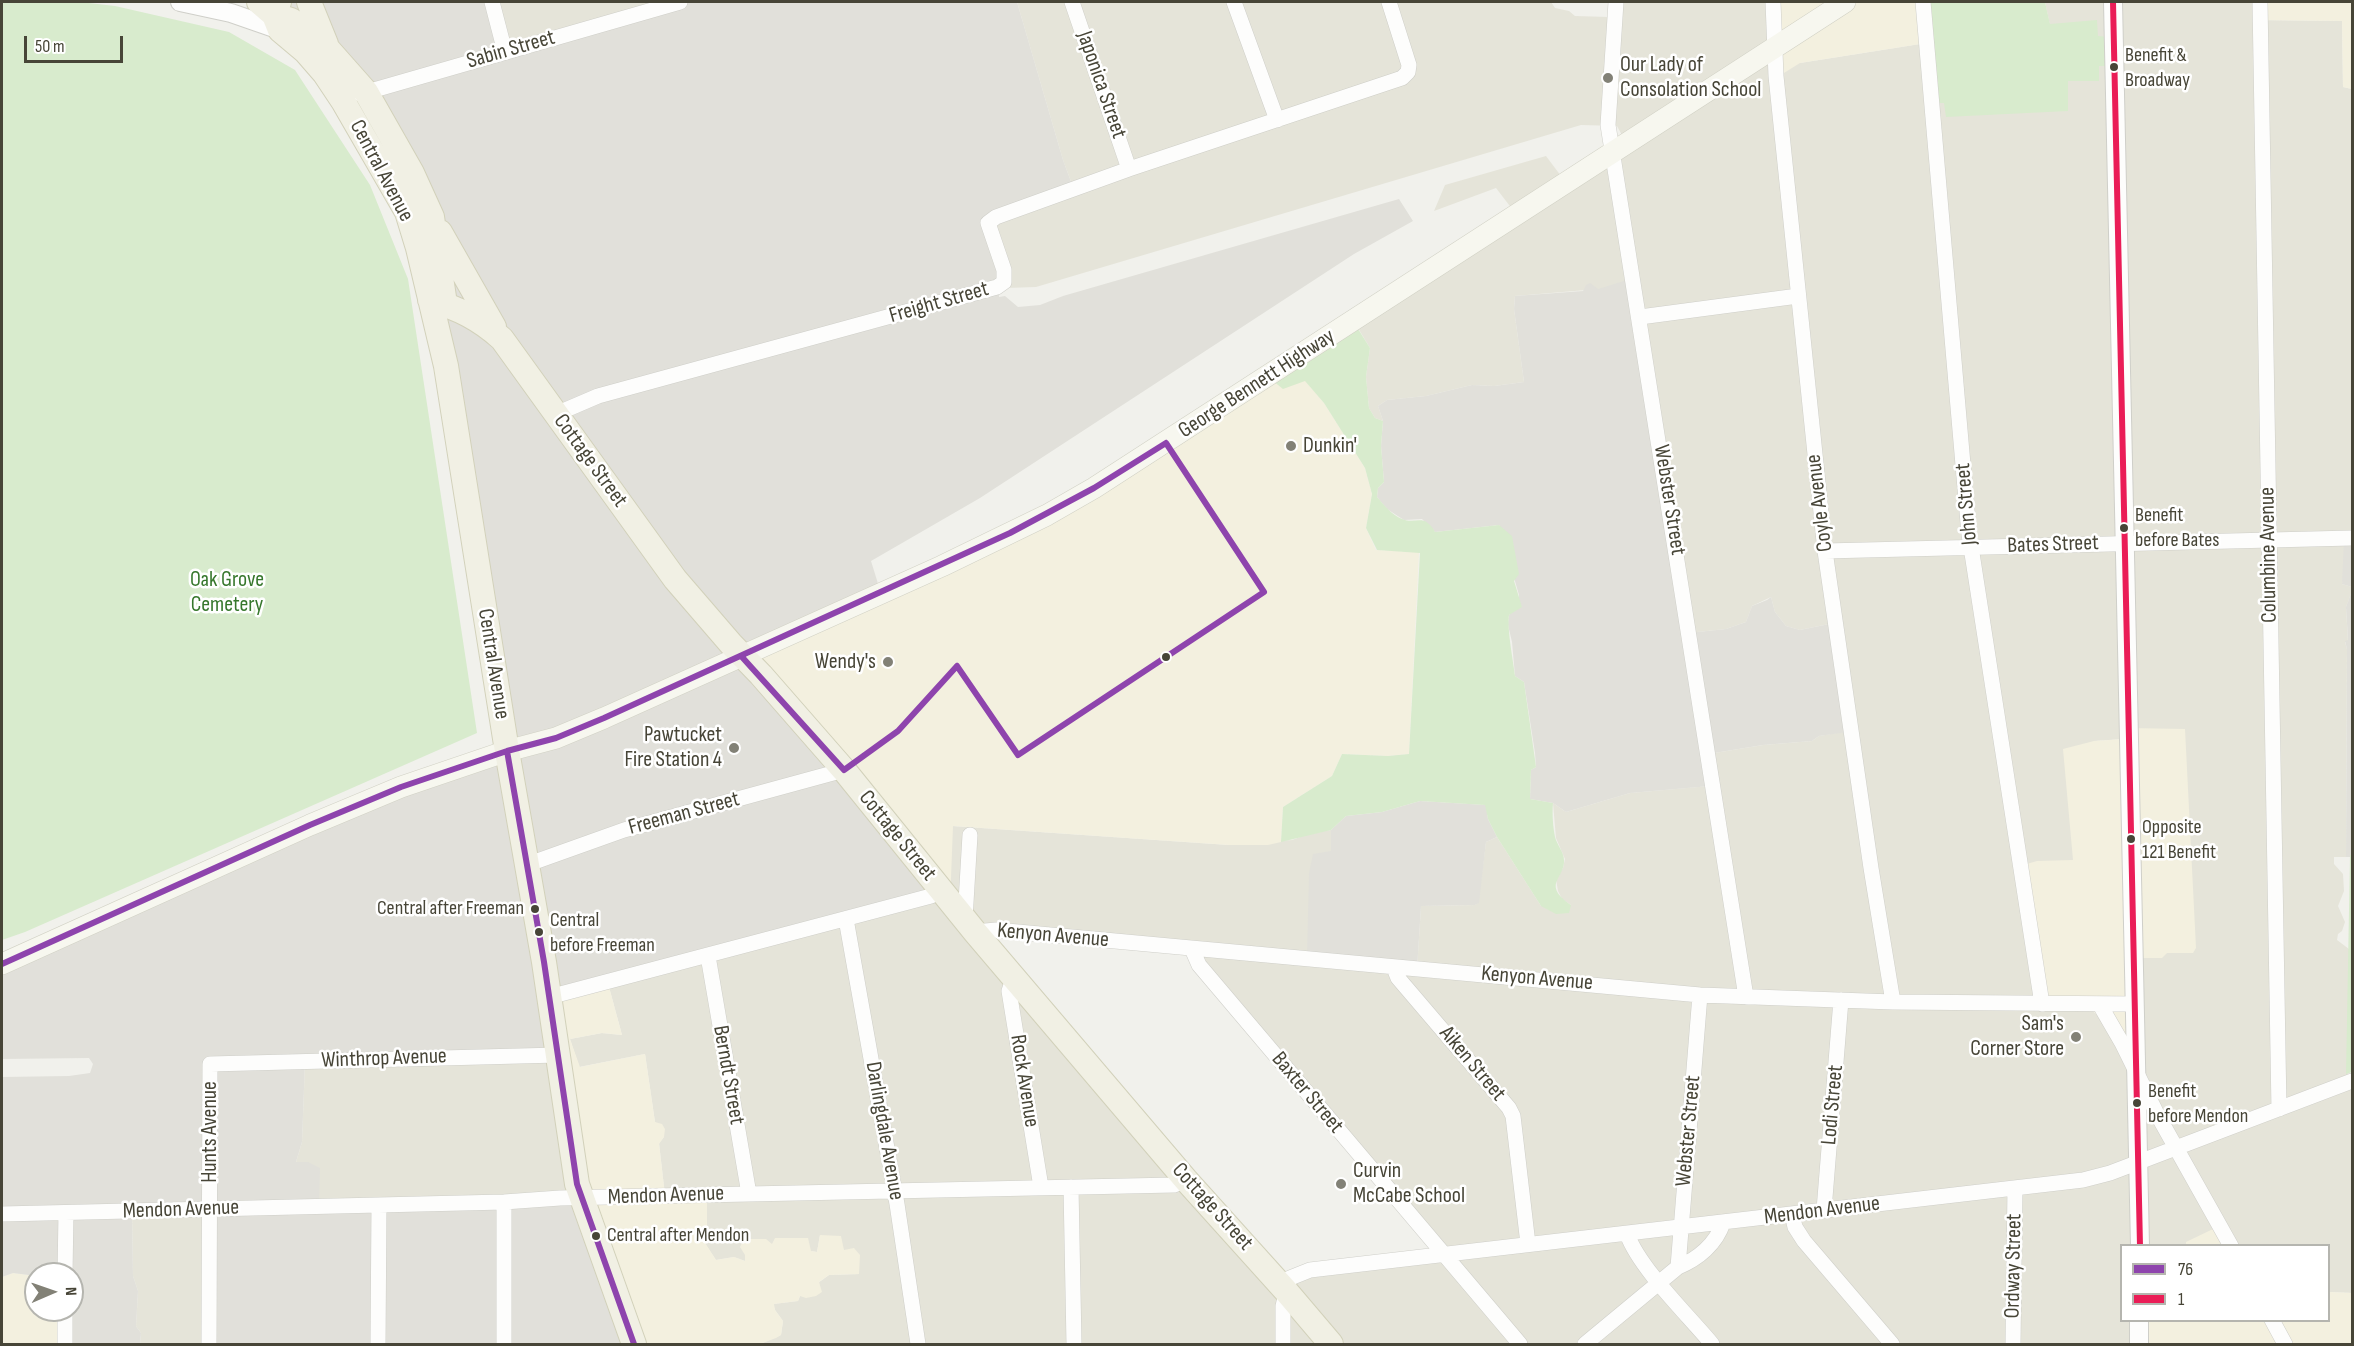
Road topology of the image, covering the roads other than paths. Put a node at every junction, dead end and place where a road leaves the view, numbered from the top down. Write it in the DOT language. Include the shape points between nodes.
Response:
graph roads {
  1 [pos="180,2"];
  2 [pos="309,2"];
  3 [pos="492,2"];
  4 [pos="680,2"];
  5 [pos="1072,2"];
  6 [pos="1234,2"];
  7 [pos="1389,2"];
  8 [pos="1616,2"];
  9 [pos="1773,2"];
  10 [pos="1845,2"];
  11 [pos="1923,2"];
  12 [pos="2113,2"];
  13 [pos="2260,2"];
  14 [pos="641,7"];
  15 [pos="273,12"];
  16 [pos="1775,46"];
  17 [pos="328,49"];
  18 [pos="505,52"];
  19 [pos="366,92"];
  20 [pos="343,100"];
  21 [pos="1277,120"];
  22 [pos="1612,154"];
  23 [pos="1129,169"];
  24 [pos="432,217"];
  25 [pos="1798,296"];
  26 [pos="437,302"];
  27 [pos="1640,317"];
  28 [pos="502,339"];
  29 [pos="556,414"];
  30 [pos="2352,538"];
  31 [pos="2269,540"];
  32 [pos="2126,543"];
  33 [pos="1971,548"];
  34 [pos="1825,551"];
  35 [pos="742,657"];
  36 [pos="507,752"];
  37 [pos="844,770"];
  38 [pos="970,835"];
  39 [pos="526,865"];
  40 [pos="940,890"];
  41 [pos="846,919"];
  42 [pos="970,926"];
  43 [pos="1192,949"];
  44 [pos="708,956"];
  45 [pos="2,963"];
  46 [pos="1394,968"];
  47 [pos="1014,976"];
  48 [pos="1700,995"];
  49 [pos="549,997"];
  50 [pos="1746,997"];
  51 [pos="1841,999"];
  52 [pos="1893,1002"];
  53 [pos="2042,1004"];
  54 [pos="2135,1004"];
  55 [pos="2100,1005"];
  56 [pos="558,1055"];
  57 [pos="210,1064"];
  58 [pos="2137,1076"];
  59 [pos="2352,1081"];
  60 [pos="2279,1108"];
  61 [pos="2176,1147"];
  62 [pos="2140,1162"];
  63 [pos="1186,1180"];
  64 [pos="1041,1187"];
  65 [pos="1071,1187"];
  66 [pos="2015,1188"];
  67 [pos="894,1190"];
  68 [pos="749,1194"];
  69 [pos="581,1198"];
  70 [pos="504,1202"];
  71 [pos="379,1205"];
  72 [pos="211,1209"];
  73 [pos="1824,1210"];
  74 [pos="66,1213"];
  75 [pos="2,1214"];
  76 [pos="1792,1214"];
  77 [pos="1723,1224"];
  78 [pos="1681,1228"];
  79 [pos="1628,1234"];
  80 [pos="1528,1244"];
  81 [pos="2140,1244"];
  82 [pos="2230,1244"];
  83 [pos="1444,1255"];
  84 [pos="65,1262"];
  85 [pos="1678,1267"];
  86 [pos="1659,1282"];
  87 [pos="1286,1291"];
  88 [pos="65,1322"];
  89 [pos="2139,1322"];
  90 [pos="2273,1322"];
  91 [pos="65,1344"];
  92 [pos="209,1344"];
  93 [pos="378,1344"];
  94 [pos="504,1344"];
  95 [pos="634,1344"];
  96 [pos="918,1344"];
  97 [pos="1074,1344"];
  98 [pos="1283,1344"];
  99 [pos="1331,1344"];
  100 [pos="1520,1344"];
  101 [pos="1585,1344"];
  102 [pos="1712,1344"];
  103 [pos="1892,1344"];
  104 [pos="2013,1344"];
  105 [pos="2139,1344"];
  106 [pos="2285,1344"];
  1 -- 15 [label="street" via="231,13"];
  2 -- 17 [label="main road"];
  3 -- 18 [label="street"];
  4 -- 14 [label="street, Sabin Street"];
  5 -- 23 [label="street, Japonica Street"];
  6 -- 21 [label="street"];
  7 -- 21 [label="street, Freight Street" via="1408,72 1402,78"];
  8 -- 22 [label="street, Webster Street" via="1608,125"];
  9 -- 16 [label="street, Coyle Avenue"];
  10 -- 16 [label="main road, George Bennett Highway"];
  11 -- 33 [label="street, John Street"];
  12 -- 32 [label="street"];
  13 -- 31 [label="street, Columbine Avenue"];
  14 -- 18 [label="street, Sabin Street"];
  15 -- 17 [label="main road" via="291,20"];
  15 -- 20 [label="main road, Central Avenue"];
  16 -- 22 [label="main road, George Bennett Highway"];
  16 -- 25 [label="street, Coyle Avenue"];
  17 -- 19 [label="main road, Central Avenue"];
  18 -- 19 [label="street, Sabin Street"];
  19 -- 20 [label="street, Sabin Street"];
  19 -- 24 [label="main road, Central Avenue"];
  20 -- 26 [label="main road, Central Avenue" via="407,212"];
  21 -- 23 [label="street, Freight Street"];
  22 -- 27 [label="street, Webster Street"];
  22 -- 35 [label="main road, George Bennett Highway" via="1094,488 1010,533"];
  23 -- 29 [label="street, Freight Street" via="988,223 1004,270 1004,282 998,287 598,396"];
  24 -- 26 [label="main road, Central Avenue"];
  24 -- 28 [label="main road"];
  25 -- 27 [label="street"];
  25 -- 34 [label="street, Coyle Avenue"];
  26 -- 28 [label="main road, Cottage Street" via="475,317"];
  26 -- 36 [label="main road, Central Avenue"];
  27 -- 50 [label="street, Webster Street"];
  28 -- 29 [label="main road, Cottage Street"];
  29 -- 35 [label="main road, Cottage Street" via="675,579"];
  30 -- 31 [label="street, Bates Street"];
  31 -- 32 [label="street, Bates Street"];
  31 -- 60 [label="street, Columbine Avenue"];
  32 -- 33 [label="street, Bates Street"];
  32 -- 54 [label="street"];
  33 -- 34 [label="street, Bates Street"];
  33 -- 53 [label="street, John Street"];
  34 -- 52 [label="street, Coyle Avenue"];
  35 -- 36 [label="main road, George Bennett Highway" via="556,738"];
  35 -- 37 [label="main road, Cottage Street"];
  36 -- 39 [label="main road, Central Avenue"];
  36 -- 45 [label="main road, George Bennett Highway" via="391,791"];
  37 -- 39 [label="street, Freeman Street" via="624,830"];
  37 -- 40 [label="main road, Cottage Street"];
  38 -- 42 [label="street"];
  39 -- 49 [label="main road, Central Avenue"];
  40 -- 41 [label="street" via="931,896"];
  40 -- 42 [label="main road, Cottage Street"];
  41 -- 44 [label="street"];
  41 -- 67 [label="street, Darlingdale Avenue"];
  42 -- 43 [label="street, Kenyon Avenue"];
  42 -- 47 [label="main road, Cottage Street"];
  43 -- 46 [label="street, Kenyon Avenue"];
  43 -- 83 [label="street, Baxter Street" via="1199,965"];
  44 -- 49 [label="street"];
  44 -- 68 [label="street, Berndt Street"];
  46 -- 48 [label="street, Kenyon Avenue"];
  46 -- 80 [label="street, Aiken Street" via="1398,978 1513,1116"];
  47 -- 63 [label="main road, Cottage Street"];
  47 -- 64 [label="street, Rock Avenue" via="1010,991"];
  48 -- 50 [label="street, Kenyon Avenue"];
  48 -- 78 [label="street, Webster Street"];
  49 -- 56 [label="main road, Central Avenue"];
  50 -- 51 [label="street, Kenyon Avenue"];
  51 -- 52 [label="street, Kenyon Avenue"];
  51 -- 73 [label="street, Lodi Street"];
  52 -- 53 [label="street, Kenyon Avenue"];
  53 -- 55 [label="street, Kenyon Avenue"];
  54 -- 55 [label="street, Kenyon Avenue"];
  54 -- 58 [label="street"];
  55 -- 58 [label="street"];
  56 -- 57 [label="street, Winthrop Avenue"];
  56 -- 69 [label="main road, Central Avenue"];
  57 -- 72 [label="street, Hunts Avenue"];
  58 -- 61 [label="street"];
  58 -- 62 [label="street"];
  59 -- 60 [label="street, Mendon Avenue"];
  60 -- 61 [label="street, Mendon Avenue"];
  61 -- 62 [label="street, Mendon Avenue"];
  61 -- 82 [label="street"];
  62 -- 66 [label="street, Mendon Avenue" via="2097,1177"];
  62 -- 81 [label="street"];
  63 -- 65 [label="street, Mendon Avenue" via="1174,1185"];
  63 -- 87 [label="main road, Cottage Street"];
  64 -- 65 [label="street, Mendon Avenue"];
  64 -- 67 [label="street, Mendon Avenue"];
  65 -- 97 [label="street"];
  66 -- 73 [label="street, Mendon Avenue"];
  66 -- 104 [label="street, Ordway Street"];
  67 -- 68 [label="street, Mendon Avenue"];
  67 -- 96 [label="street, Darlingdale Avenue"];
  68 -- 69 [label="street, Mendon Avenue"];
  69 -- 70 [label="street, Mendon Avenue"];
  69 -- 95 [label="main road, Central Avenue"];
  70 -- 71 [label="street, Mendon Avenue"];
  70 -- 94 [label="street"];
  71 -- 72 [label="street, Mendon Avenue"];
  71 -- 93 [label="street"];
  72 -- 74 [label="street, Mendon Avenue"];
  72 -- 92 [label="street, Hunts Avenue"];
  73 -- 76 [label="street, Mendon Avenue"];
  74 -- 75 [label="street, Mendon Avenue"];
  74 -- 84 [label="street"];
  76 -- 77 [label="street, Mendon Avenue"];
  76 -- 103 [label="street" via="1804,1241"];
  77 -- 78 [label="street, Mendon Avenue"];
  77 -- 85 [label="street" via="1719,1236 1704,1251"];
  78 -- 79 [label="street, Mendon Avenue"];
  78 -- 85 [label="street, Webster Street"];
  79 -- 80 [label="street, Mendon Avenue"];
  79 -- 86 [label="street" via="1632,1246"];
  80 -- 83 [label="street, Mendon Avenue"];
  83 -- 87 [label="street, Mendon Avenue" via="1310,1270 1290,1278"];
  83 -- 100 [label="street, Baxter Street"];
  85 -- 86 [label="street"];
  86 -- 101 [label="street"];
  86 -- 102 [label="street"];
  87 -- 98 [label="street"];
  87 -- 99 [label="main road, Cottage Street"];
  88 -- 91 [label="street"];
  89 -- 105 [label="street"];
  90 -- 106 [label="street"];
}
